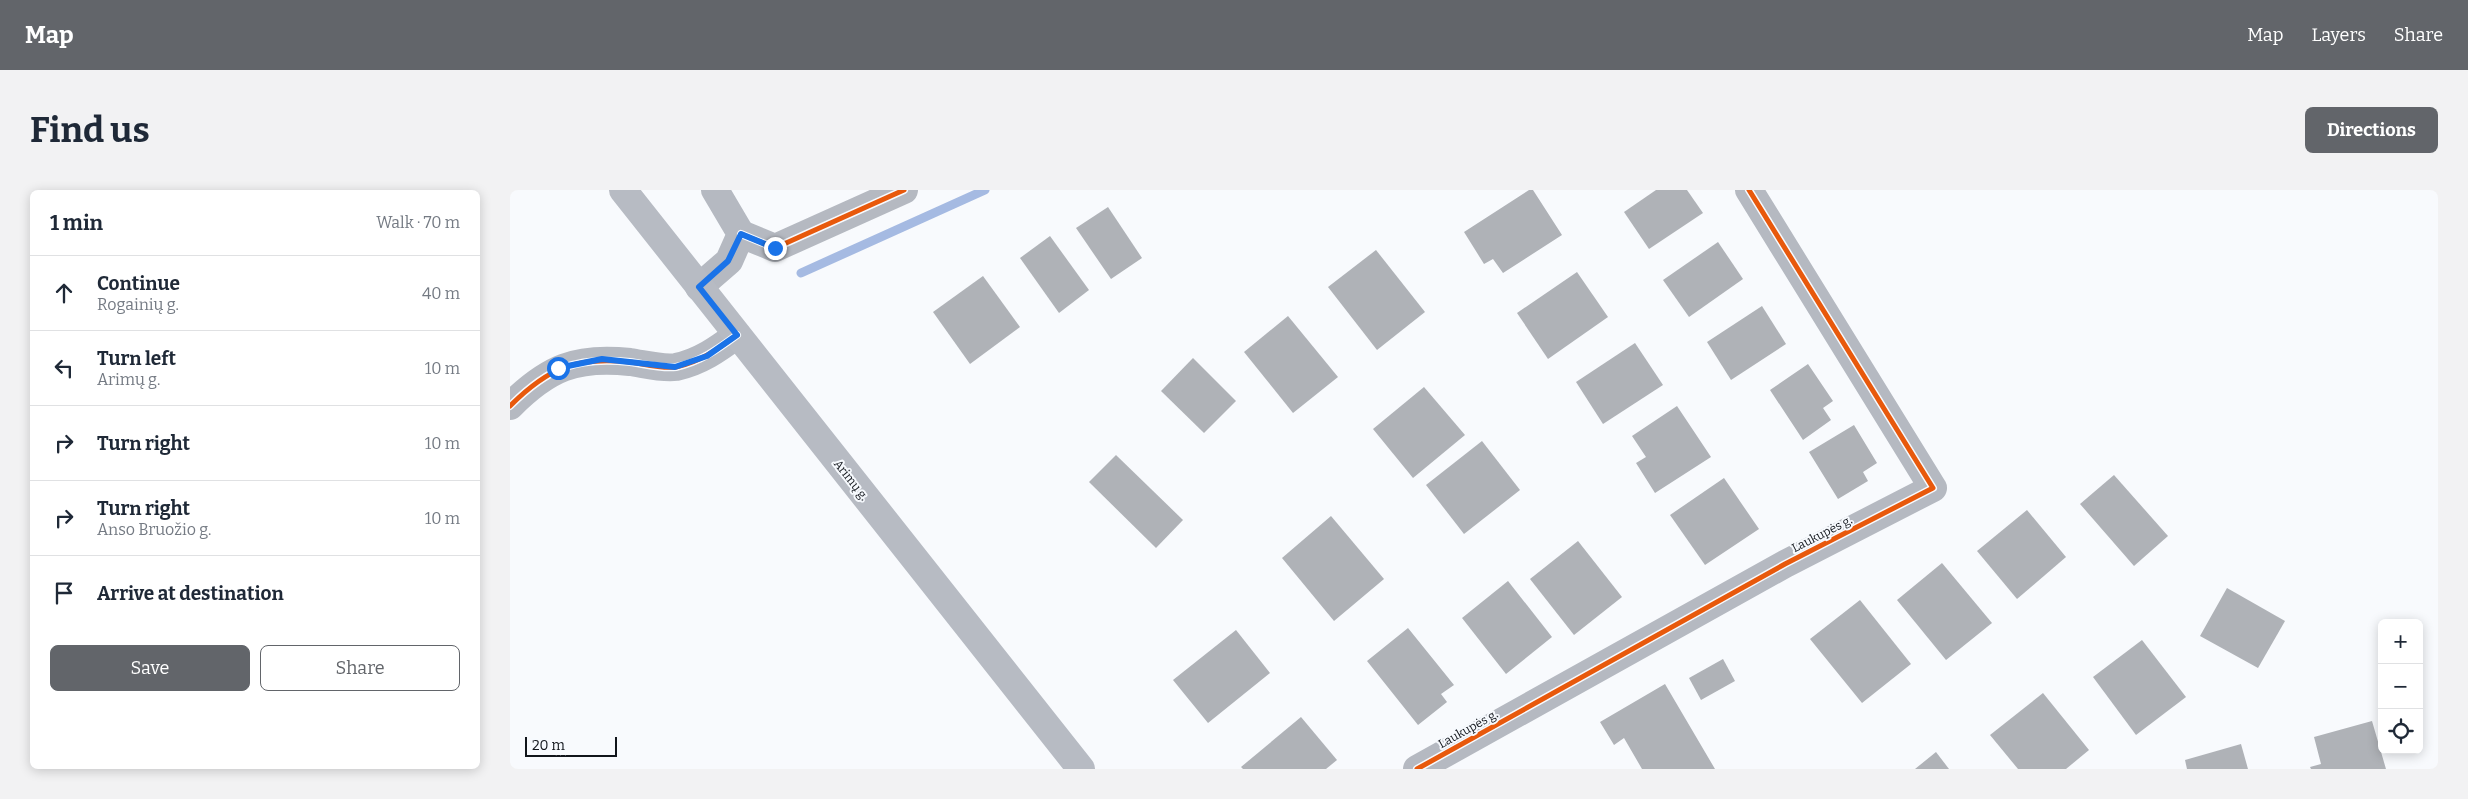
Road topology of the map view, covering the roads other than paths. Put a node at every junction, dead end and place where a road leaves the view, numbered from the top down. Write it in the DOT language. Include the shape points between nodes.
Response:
graph roads {
  1 [pos="623,190"];
  2 [pos="904,190"];
  3 [pos="1749,190"];
  4 [pos="718,191"];
  5 [pos="741,234"];
  6 [pos="699,287"];
  7 [pos="737,335"];
  8 [pos="513,397"];
  9 [pos="1082,769"];
  10 [pos="1416,769"];
  1 -- 6 [label="main road, Arimų g."];
  2 -- 5 [label="street" via="775,248"];
  3 -- 10 [label="street, Laukupės g." via="1933,488 1785,564"];
  4 -- 5 [label="street"];
  5 -- 6 [label="street" via="728,261"];
  6 -- 7 [label="main road, Arimų g."];
  7 -- 8 [label="street" via="707,356 675,367 602,359 558,368"];
  7 -- 9 [label="main road, Arimų g."];
}
